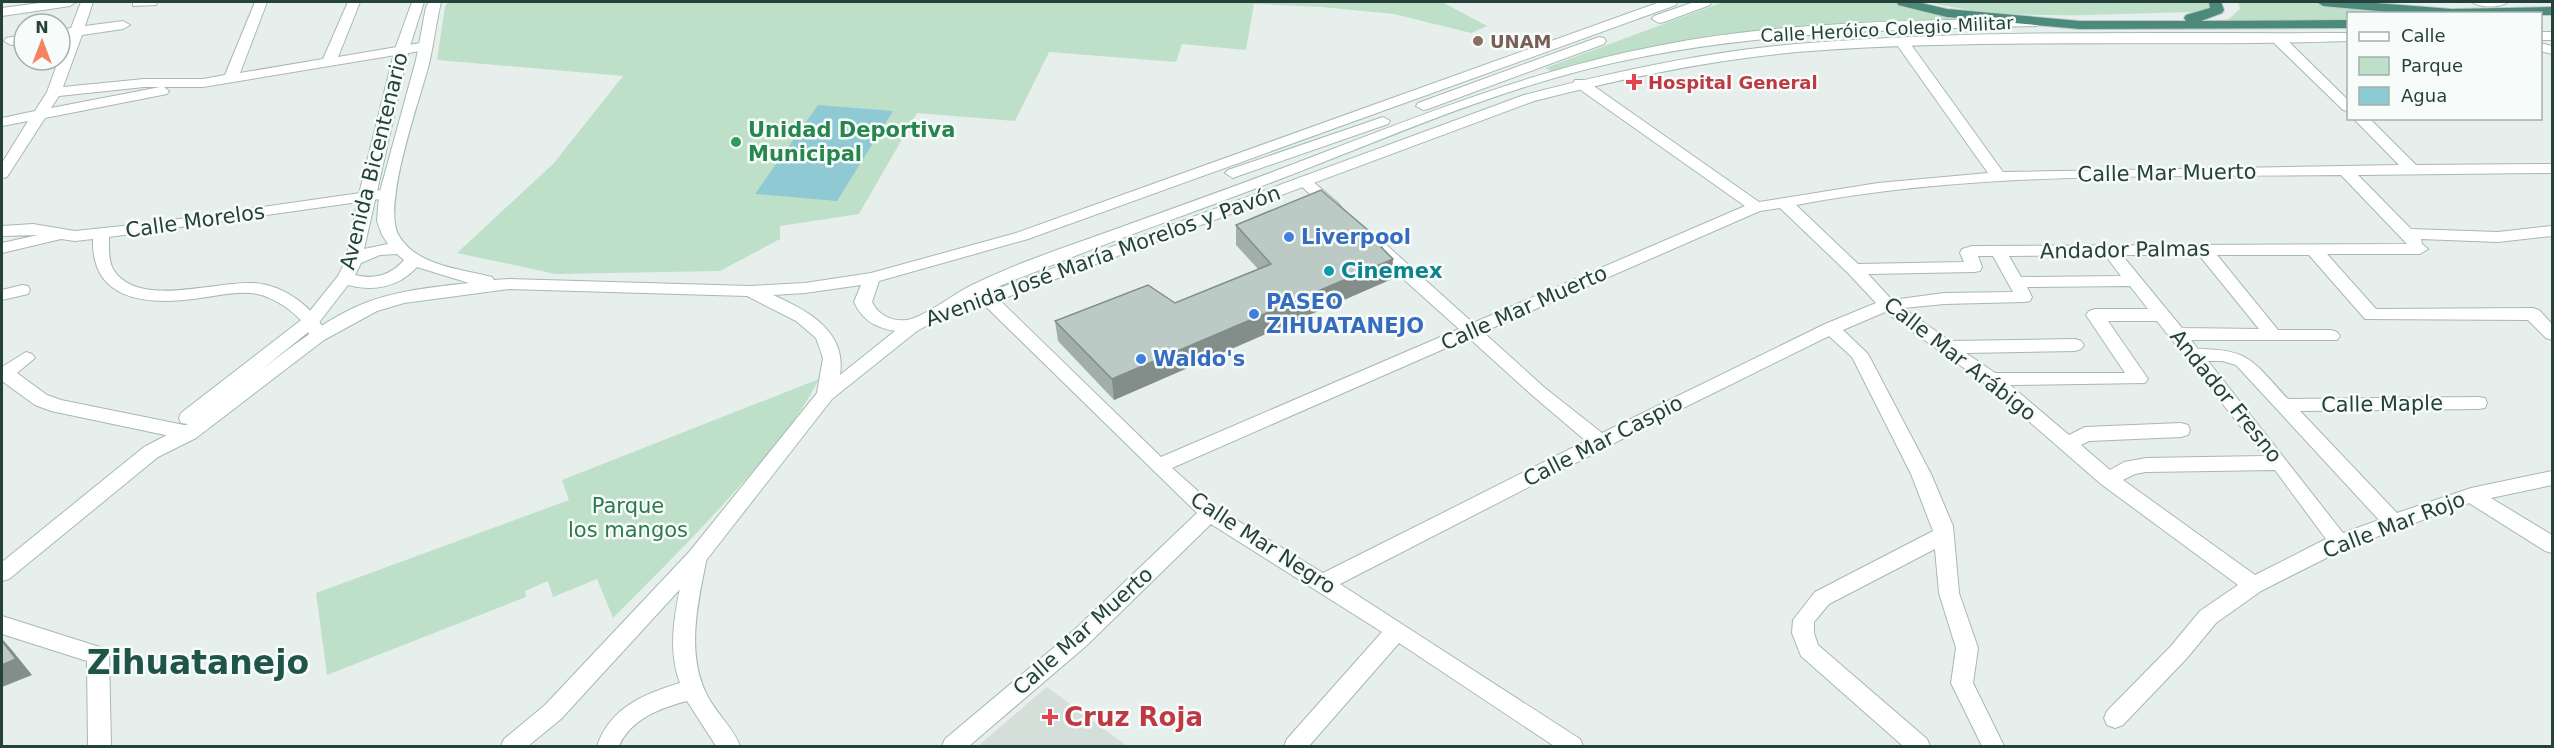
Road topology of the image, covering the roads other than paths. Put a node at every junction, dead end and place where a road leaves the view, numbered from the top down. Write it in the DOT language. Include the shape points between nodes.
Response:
graph roads {
  1 [pos="70,2"];
  2 [pos="87,2"];
  3 [pos="261,2"];
  4 [pos="354,2"];
  5 [pos="418,2"];
  6 [pos="435,2"];
  7 [pos="1705,2"];
  8 [pos="1903,2"];
  9 [pos="1920,2"];
  10 [pos="2215,2"];
  11 [pos="2323,2"];
  12 [pos="2478,2"];
  13 [pos="2484,2"];
  14 [pos="2502,2"];
  15 [pos="1678,5"];
  16 [pos="2553,11"];
  17 [pos="2,12"];
  18 [pos="2440,12"];
  19 [pos="2502,12"];
  20 [pos="1947,13"];
  21 [pos="2037,22"];
  22 [pos="2347,24"];
  23 [pos="123,25"];
  24 [pos="2080,25"];
  25 [pos="72,32"];
  26 [pos="75,32"];
  27 [pos="2347,37"];
  28 [pos="2277,38"];
  29 [pos="2146,39"];
  30 [pos="1902,42"];
  31 [pos="426,46"];
  32 [pos="402,49"];
  33 [pos="1522,55"];
  34 [pos="329,61"];
  35 [pos="1537,64"];
  36 [pos="1561,72"];
  37 [pos="231,77"];
  38 [pos="203,83"];
  39 [pos="1580,83"];
  40 [pos="54,92"];
  41 [pos="2347,105"];
  42 [pos="38,116"];
  43 [pos="2362,120"];
  44 [pos="2,122"];
  45 [pos="1406,124"];
  46 [pos="1426,137"];
  47 [pos="6,161"];
  48 [pos="2412,169"];
  49 [pos="2552,169"];
  50 [pos="2345,170"];
  51 [pos="2,174"];
  52 [pos="1997,175"];
  53 [pos="1305,182"];
  54 [pos="388,194"];
  55 [pos="366,198"];
  56 [pos="1784,203"];
  57 [pos="1756,207"];
  58 [pos="1342,215"];
  59 [pos="2,231"];
  60 [pos="1360,231"];
  61 [pos="2553,231"];
  62 [pos="101,233"];
  63 [pos="2408,234"];
  64 [pos="60,235"];
  65 [pos="2,248"];
  66 [pos="399,249"];
  67 [pos="2313,249"];
  68 [pos="2204,250"];
  69 [pos="1998,251"];
  70 [pos="2111,252"];
  71 [pos="415,258"];
  72 [pos="354,260"];
  73 [pos="921,266"];
  74 [pos="1854,269"];
  75 [pos="345,278"];
  76 [pos="872,278"];
  77 [pos="2133,281"];
  78 [pos="2014,282"];
  79 [pos="509,284"];
  80 [pos="21,290"];
  81 [pos="749,291"];
  82 [pos="983,293"];
  83 [pos="2,295"];
  84 [pos="1887,305"];
  85 [pos="2161,315"];
  86 [pos="1836,326"];
  87 [pos="911,327"];
  88 [pos="315,328"];
  89 [pos="1472,331"];
  90 [pos="2178,334"];
  91 [pos="2553,334"];
  92 [pos="2273,335"];
  93 [pos="2331,336"];
  94 [pos="2075,345"];
  95 [pos="1948,347"];
  96 [pos="2194,355"];
  97 [pos="26,357"];
  98 [pos="3,374"];
  99 [pos="1991,379"];
  100 [pos="826,395"];
  101 [pos="2478,403"];
  102 [pos="2286,405"];
  103 [pos="2181,430"];
  104 [pos="181,431"];
  105 [pos="1599,441"];
  106 [pos="2066,445"];
  107 [pos="2280,463"];
  108 [pos="1160,465"];
  109 [pos="2553,478"];
  110 [pos="2108,479"];
  111 [pos="2471,495"];
  112 [pos="1210,513"];
  113 [pos="2394,523"];
  114 [pos="1944,535"];
  115 [pos="2339,542"];
  116 [pos="2553,545"];
  117 [pos="697,557"];
  118 [pos="2,573"];
  119 [pos="1322,583"];
  120 [pos="2254,585"];
  121 [pos="2,625"];
  122 [pos="1397,630"];
  123 [pos="691,690"];
  124 [pos="2115,718"];
  125 [pos="100,747"];
  126 [pos="512,747"];
  127 [pos="608,747"];
  128 [pos="729,747"];
  129 [pos="953,747"];
  130 [pos="1295,747"];
  131 [pos="1572,747"];
  132 [pos="1919,747"];
  133 [pos="1993,747"];
  1 -- 17 [label="street"];
  2 -- 26 [label="street"];
  3 -- 37 [label="street"];
  4 -- 34 [label="street"];
  5 -- 32 [label="street, Avenida Bicentenario"];
  6 -- 31 [label="street, Avenida Bicentenario"];
  7 -- 15 [label="street"];
  8 -- 20 [label="highway"];
  9 -- 20 [label="highway"];
  10 -- 21 [label="highway" via="2217,10 2213,13 2185,19"];
  11 -- 18 [label="highway"];
  12 -- 13 [label="street"];
  13 -- 14 [label="street"];
  15 -- 33 [label="street, Avenida José María Morelos y Pavón"];
  15 -- 35 [label="street, Avenida José María Morelos y Pavón"];
  16 -- 19 [label="highway"];
  20 -- 21 [label="highway"];
  21 -- 24 [label="highway"];
  21 -- 36 [label="street, Calle Heróico Colegio Militar" via="1851,27 1743,36"];
  22 -- 24 [label="highway"];
  23 -- 26 [label="street"];
  24 -- 29 [label="highway"];
  25 -- 26 [label="street"];
  26 -- 40 [label="street"];
  27 -- 28 [label="street, Avenida José María Morelos y Pavón"];
  28 -- 29 [label="street, Avenida José María Morelos y Pavón"];
  28 -- 41 [label="street"];
  29 -- 30 [label="street, Avenida José María Morelos y Pavón"];
  30 -- 39 [label="street, Avenida José María Morelos y Pavón" via="1809,46 1745,54"];
  30 -- 52 [label="street"];
  31 -- 32 [label="street"];
  31 -- 54 [label="street, Avenida Bicentenario"];
  32 -- 34 [label="street"];
  32 -- 55 [label="street, Avenida Bicentenario"];
  33 -- 35 [label="street"];
  33 -- 73 [label="street, Avenida José María Morelos y Pavón" via="1022,236"];
  34 -- 37 [label="street"];
  35 -- 73 [label="street, Avenida José María Morelos y Pavón" via="1019,247 982,258"];
  36 -- 45 [label="street, Avenida José María Morelos y Pavón"];
  37 -- 38 [label="street"];
  38 -- 40 [label="street" via="144,83"];
  38 -- 42 [label="street"];
  39 -- 46 [label="street, Avenida José María Morelos y Pavón"];
  39 -- 57 [label="street"];
  40 -- 42 [label="street"];
  42 -- 44 [label="street"];
  42 -- 47 [label="street"];
  43 -- 48 [label="street"];
  45 -- 46 [label="street"];
  45 -- 82 [label="street, Avenida José María Morelos y Pavón" via="1075,250"];
  46 -- 53 [label="street, Avenida José María Morelos y Pavón"];
  47 -- 51 [label="street"];
  48 -- 49 [label="street, Calle Mar Muerto"];
  48 -- 50 [label="street, Calle Mar Muerto"];
  50 -- 52 [label="street, Calle Mar Muerto"];
  50 -- 63 [label="street"];
  52 -- 56 [label="street, Calle Mar Muerto" via="1833,192"];
  53 -- 58 [label="street"];
  53 -- 82 [label="street, Avenida José María Morelos y Pavón"];
  54 -- 55 [label="street, Calle Morelos"];
  54 -- 66 [label="street, Avenida Bicentenario" via="385,220"];
  55 -- 62 [label="street, Calle Morelos"];
  55 -- 72 [label="street, Avenida Bicentenario"];
  56 -- 57 [label="street"];
  56 -- 74 [label="street, Calle Mar Arábigo"];
  57 -- 89 [label="street, Calle Mar Muerto"];
  59 -- 64 [label="street, Calle Morelos" via="33,229"];
  60 -- 89 [label="street"];
  61 -- 63 [label="street" via="2498,237"];
  62 -- 64 [label="street, Calle Morelos"];
  62 -- 88 [label="street" via="105,270 130,292 179,295 264,290 300,312"];
  63 -- 67 [label="street, Andador Palmas" via="2420,249"];
  64 -- 65 [label="street"];
  66 -- 71 [label="street"];
  66 -- 72 [label="street" via="377,250"];
  67 -- 68 [label="street, Andador Palmas"];
  67 -- 91 [label="street" via="2371,315 2534,314"];
  68 -- 70 [label="street, Andador Palmas"];
  68 -- 92 [label="street"];
  69 -- 70 [label="street, Andador Palmas"];
  69 -- 74 [label="street, Andador Palmas" via="1968,253 1974,267"];
  69 -- 78 [label="street"];
  70 -- 77 [label="street, Andador Fresno"];
  71 -- 75 [label="street" via="408,268 388,281 359,284"];
  71 -- 79 [label="street" via="468,278"];
  72 -- 75 [label="street, Avenida Bicentenario"];
  73 -- 76 [label="street, Avenida José María Morelos y Pavón"];
  74 -- 84 [label="street, Calle Mar Arábigo"];
  75 -- 88 [label="street, Avenida Bicentenario"];
  76 -- 81 [label="street, Avenida José María Morelos y Pavón"];
  76 -- 87 [label="street" via="863,302 870,315 886,323"];
  77 -- 78 [label="street"];
  77 -- 85 [label="street, Andador Fresno"];
  78 -- 84 [label="street, Calle Mar Caspio" via="2024,297"];
  79 -- 81 [label="street, Avenida José María Morelos y Pavón"];
  79 -- 88 [label="street, Avenida José María Morelos y Pavón" via="403,298"];
  80 -- 83 [label="street"];
  81 -- 100 [label="street" via="801,315 823,336 832,357"];
  82 -- 87 [label="street, Avenida José María Morelos y Pavón"];
  82 -- 108 [label="street, Calle Mar Negro"];
  84 -- 86 [label="street, Calle Mar Caspio"];
  84 -- 95 [label="street, Calle Mar Arábigo"];
  85 -- 90 [label="street, Andador Fresno"];
  85 -- 99 [label="street" via="2095,315 2139,380"];
  86 -- 105 [label="street, Calle Mar Caspio"];
  86 -- 114 [label="street" via="1859,354 1921,474"];
  87 -- 100 [label="street"];
  88 -- 104 [label="street, Avenida José María Morelos y Pavón"];
  89 -- 105 [label="street"];
  89 -- 108 [label="street, Calle Mar Muerto"];
  90 -- 92 [label="street"];
  90 -- 96 [label="street, Andador Fresno"];
  92 -- 93 [label="street"];
  94 -- 95 [label="street"];
  95 -- 99 [label="street, Calle Mar Arábigo"];
  96 -- 102 [label="street" via="2223,355 2242,361"];
  96 -- 107 [label="street, Andador Fresno"];
  97 -- 98 [label="street"];
  98 -- 104 [label="street" via="57,406"];
  99 -- 106 [label="street, Calle Mar Arábigo"];
  100 -- 117 [label="street"];
  101 -- 102 [label="street, Calle Maple"];
  102 -- 113 [label="street"];
  103 -- 106 [label="street" via="2085,434"];
  104 -- 118 [label="street, Avenida José María Morelos y Pavón"];
  105 -- 119 [label="street, Calle Mar Caspio"];
  106 -- 110 [label="street, Calle Mar Arábigo"];
  107 -- 110 [label="street" via="2145,465 2131,467"];
  107 -- 115 [label="street, Andador Fresno"];
  108 -- 112 [label="street, Calle Mar Negro"];
  109 -- 111 [label="street, Calle Mar Rojo"];
  110 -- 120 [label="street, Calle Mar Arábigo"];
  111 -- 113 [label="street, Calle Mar Rojo"];
  111 -- 116 [label="street"];
  112 -- 119 [label="street, Calle Mar Negro"];
  112 -- 129 [label="street, Calle Mar Muerto" via="1078,640"];
  113 -- 115 [label="street, Calle Mar Rojo"];
  114 -- 132 [label="street" via="1822,598 1804,620 1803,633 1809,650"];
  114 -- 133 [label="street" via="1949,593 1967,648 1962,683"];
  115 -- 120 [label="street, Calle Mar Rojo"];
  117 -- 123 [label="street" via="684,625 684,659"];
  117 -- 126 [label="street" via="553,712"];
  119 -- 122 [label="street, Calle Mar Negro"];
  120 -- 124 [label="street, Calle Mar Rojo" via="2208,617"];
  121 -- 125 [label="street" via="98,655"];
  122 -- 130 [label="street"];
  122 -- 131 [label="street, Calle Mar Negro"];
  123 -- 127 [label="street" via="636,710 620,725"];
  123 -- 128 [label="street" via="710,724"];
}
